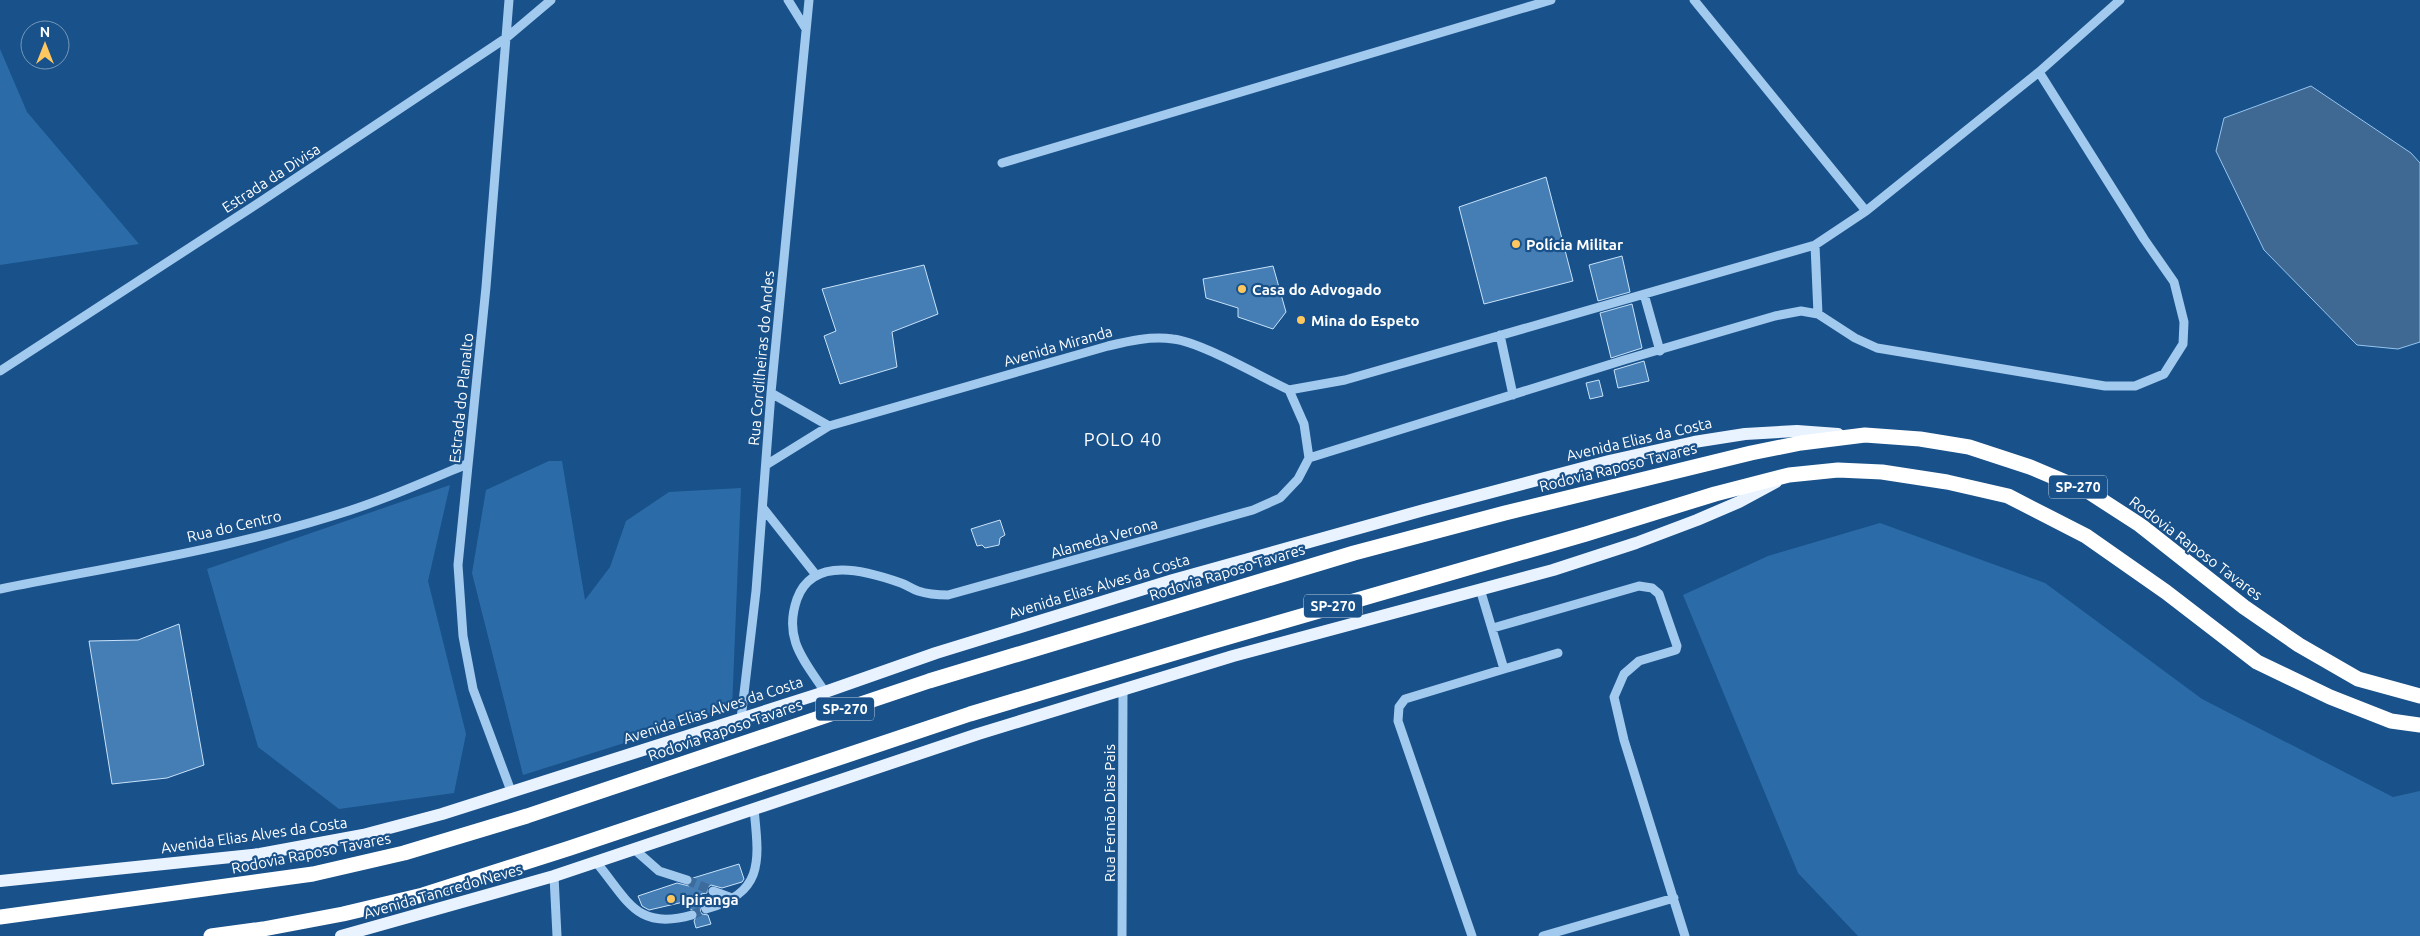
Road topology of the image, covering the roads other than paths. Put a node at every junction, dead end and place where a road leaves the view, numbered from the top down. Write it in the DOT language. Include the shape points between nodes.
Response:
graph roads {
  1 [pos="509,0"];
  2 [pos="551,0"];
  3 [pos="788,0"];
  4 [pos="809,0"];
  5 [pos="1551,0"];
  6 [pos="1694,0"];
  7 [pos="2120,0"];
  8 [pos="806,29"];
  9 [pos="506,38"];
  10 [pos="2039,72"];
  11 [pos="1002,163"];
  12 [pos="1866,211"];
  13 [pos="1815,245"];
  14 [pos="1644,294"];
  15 [pos="1818,314"];
  16 [pos="1500,335"];
  17 [pos="1660,351"];
  18 [pos="0,371"];
  19 [pos="1290,390"];
  20 [pos="771,392"];
  21 [pos="1513,395"];
  22 [pos="829,426"];
  23 [pos="1865,435"];
  24 [pos="1309,458"];
  25 [pos="467,464"];
  26 [pos="766,465"];
  27 [pos="1789,475"];
  28 [pos="763,508"];
  29 [pos="1424,510"];
  30 [pos="816,574"];
  31 [pos="0,589"];
  32 [pos="1480,589"];
  33 [pos="1493,628"];
  34 [pos="1558,653"];
  35 [pos="1504,669"];
  36 [pos="1123,691"];
  37 [pos="825,692"];
  38 [pos="2420,696"];
  39 [pos="741,719"];
  40 [pos="2420,725"];
  41 [pos="511,791"];
  42 [pos="754,809"];
  43 [pos="634,850"];
  44 [pos="596,862"];
  45 [pos="554,876"];
  46 [pos="687,880"];
  47 [pos="0,881"];
  48 [pos="713,891"];
  49 [pos="732,898"];
  50 [pos="1674,898"];
  51 [pos="706,910"];
  52 [pos="692,914"];
  53 [pos="0,917"];
  54 [pos="210,936"];
  55 [pos="341,936"];
  56 [pos="557,936"];
  57 [pos="1122,936"];
  58 [pos="1472,936"];
  59 [pos="1543,936"];
  60 [pos="1685,936"];
  1 -- 9 [label="street, Estrada do Planalto"];
  2 -- 9 [label="street, Estrada da Divisa"];
  3 -- 8 [label="street"];
  4 -- 8 [label="street, Rua Cordilheiras do Andes"];
  5 -- 11 [label="street"];
  6 -- 12 [label="street"];
  7 -- 10 [label="street"];
  8 -- 20 [label="street, Rua Cordilheiras do Andes"];
  9 -- 18 [label="street, Estrada da Divisa"];
  9 -- 25 [label="street, Estrada do Planalto" via="486,287"];
  10 -- 12 [label="street"];
  10 -- 15 [label="street" via="2174,282 2184,322 2182,344 2164,374 2135,386 2105,386 1877,348"];
  12 -- 13 [label="street"];
  13 -- 14 [label="street"];
  13 -- 15 [label="street"];
  14 -- 16 [label="street"];
  14 -- 17 [label="street"];
  15 -- 17 [label="street" via="1801,311 1775,316"];
  16 -- 19 [label="street" via="1345,380"];
  16 -- 21 [label="street"];
  17 -- 21 [label="street"];
  19 -- 22 [label="street, Avenida Miranda" via="1202,348 1174,339 1143,338"];
  19 -- 24 [label="street" via="1304,424"];
  20 -- 22 [label="street"];
  20 -- 26 [label="street, Rua Cordilheiras do Andes"];
  21 -- 24 [label="street"];
  22 -- 26 [label="street, Avenida Miranda"];
  23 -- 29 [label="main road, Avenida Elias da Costa" via="1797,431 1745,434 1694,442"];
  23 -- 38 [label="highway, Rodovia Raposo Tavares / SP-270" via="1920,438 1969,448 2030,467 2089,492 2140,525 2244,608 2299,645 2358,679"];
  23 -- 53 [label="highway, Rodovia Raposo Tavares / SP-270" via="1751,452 1354,553 929,680 528,816 404,853 313,874"];
  24 -- 30 [label="street, Alameda Verona" via="1298,479 1280,498 1253,510 948,595 918,591 879,575 856,571"];
  25 -- 31 [label="street, Rua do Centro" via="329,517 156,558"];
  25 -- 41 [label="street, Estrada do Planalto" via="458,565 463,636 473,689"];
  26 -- 28 [label="street, Rua Cordilheiras do Andes"];
  27 -- 32 [label="main road, Avenida Tancredo Neves" via="1739,502 1636,543"];
  27 -- 40 [label="highway, SP-270" via="1838,470 1882,472 2008,496 2086,536 2257,662 2330,697 2391,721"];
  27 -- 54 [label="highway, SP-270" via="970,714 423,895 334,916"];
  28 -- 30 [label="street"];
  28 -- 39 [label="street, Rua Cordilheiras do Andes"];
  29 -- 37 [label="main road, Avenida Elias Alves da Costa" via="1173,580 936,653"];
  30 -- 37 [label="street" via="800,591 792,614 793,637 802,659"];
  32 -- 33 [label="street"];
  32 -- 36 [label="main road, Avenida Tancredo Neves" via="1233,656"];
  33 -- 35 [label="street"];
  33 -- 50 [label="street" via="1639,586 1652,588 1659,594 1676,650 1639,661 1624,674 1614,697 1624,740"];
  34 -- 35 [label="street"];
  35 -- 58 [label="street" via="1405,699 1399,707 1398,721"];
  36 -- 42 [label="main road, Avenida Tancredo Neves" via="978,734"];
  36 -- 57 [label="street, Rua Fernão Dias Pais"];
  37 -- 39 [label="main road, Avenida Elias Alves da Costa"];
  39 -- 41 [label="main road, Avenida Elias Alves da Costa"];
  41 -- 47 [label="main road, Avenida Elias Alves da Costa" via="442,814 315,845 251,855"];
  42 -- 43 [label="main road, Avenida Tancredo Neves"];
  42 -- 49 [label="street" via="758,850 755,874 748,887"];
  43 -- 44 [label="main road, Avenida Tancredo Neves"];
  43 -- 46 [label="street" via="659,871"];
  44 -- 45 [label="main road, Avenida Tancredo Neves"];
  44 -- 52 [label="street" via="642,915 659,920"];
  45 -- 55 [label="main road, Avenida Tancredo Neves"];
  45 -- 56 [label="street"];
  48 -- 49 [label="street"];
  49 -- 51 [label="street"];
  50 -- 59 [label="street"];
  50 -- 60 [label="street"];
}
